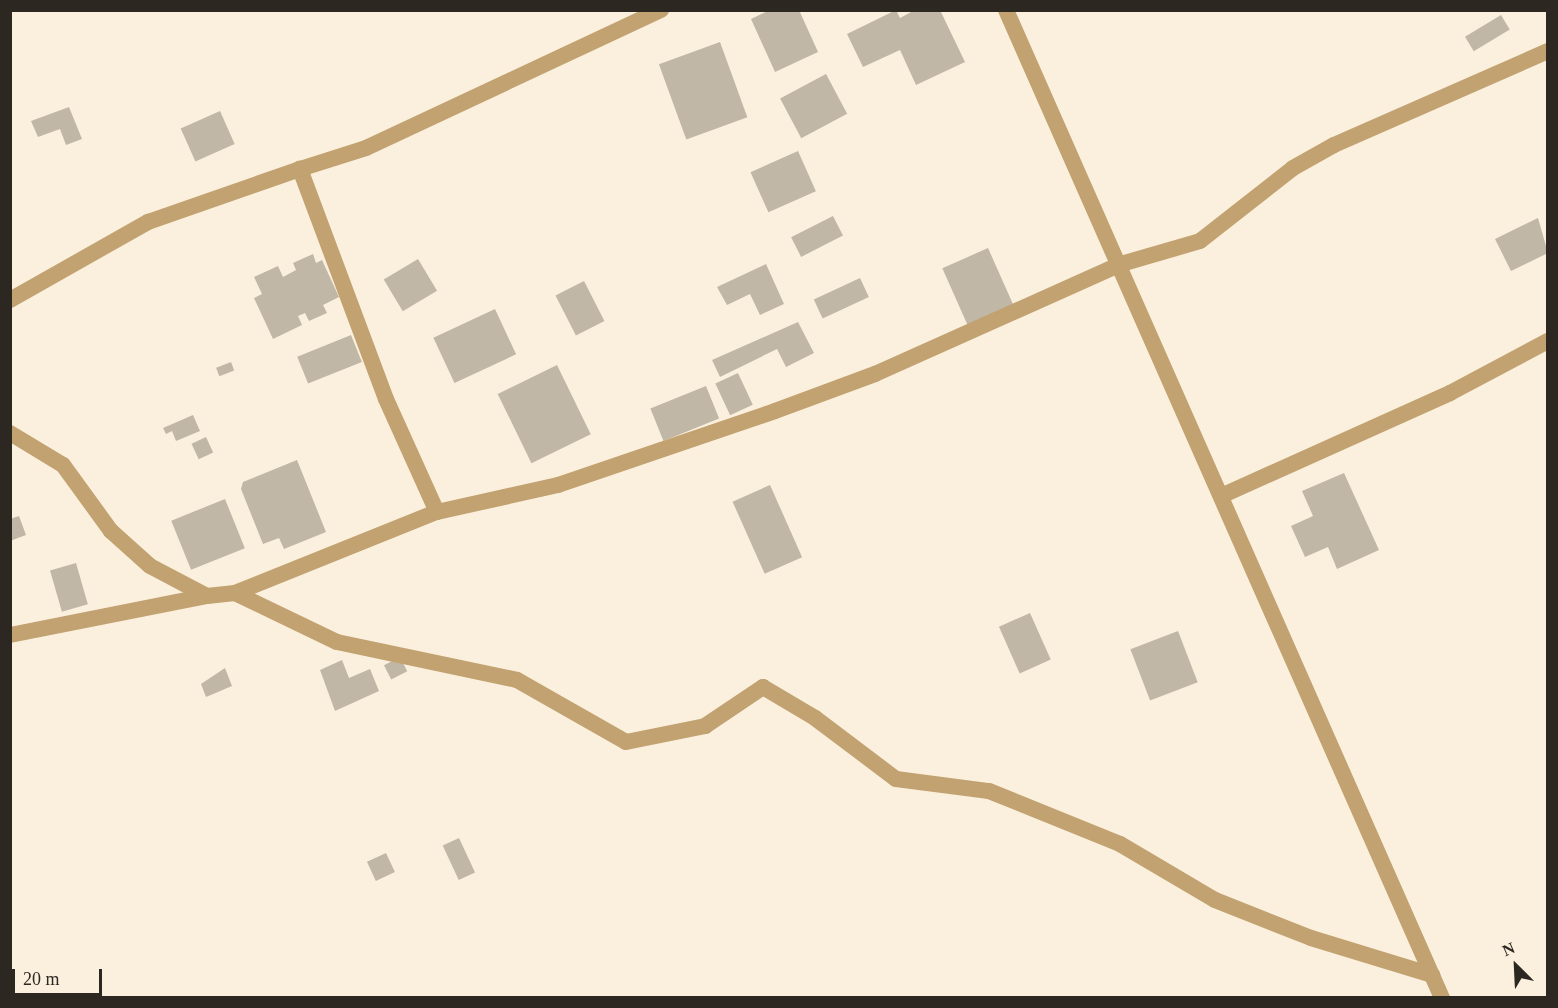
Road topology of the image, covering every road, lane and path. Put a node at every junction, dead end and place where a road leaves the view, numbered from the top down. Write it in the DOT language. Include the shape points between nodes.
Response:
graph roads {
  1 [pos="662,10"];
  2 [pos="1006,10"];
  3 [pos="1548,51"];
  4 [pos="300,169"];
  5 [pos="1121,264"];
  6 [pos="10,300"];
  7 [pos="1548,341"];
  8 [pos="10,433"];
  9 [pos="1221,496"];
  10 [pos="437,512"];
  11 [pos="235,593"];
  12 [pos="207,596"];
  13 [pos="10,635"];
  14 [pos="1432,975"];
  15 [pos="1442,998"];
  1 -- 4 [label="street" via="366,148"];
  2 -- 5 [label="street"];
  3 -- 5 [label="street" via="1334,145 1293,168 1200,241"];
  4 -- 6 [label="street" via="148,222"];
  4 -- 10 [label="street" via="386,399"];
  5 -- 9 [label="street"];
  5 -- 10 [label="street" via="875,374 775,411 558,485"];
  7 -- 9 [label="street" via="1450,393"];
  8 -- 12 [label="street" via="63,465 129,549"];
  9 -- 14 [label="street"];
  10 -- 11 [label="street"];
  11 -- 12 [label="street"];
  11 -- 14 [label="street" via="337,642 517,680 626,742 705,726 763,687 815,718 896,779 989,790 1120,844 1215,900 1311,938"];
  12 -- 13 [label="street"];
  14 -- 15 [label="street"];
}
